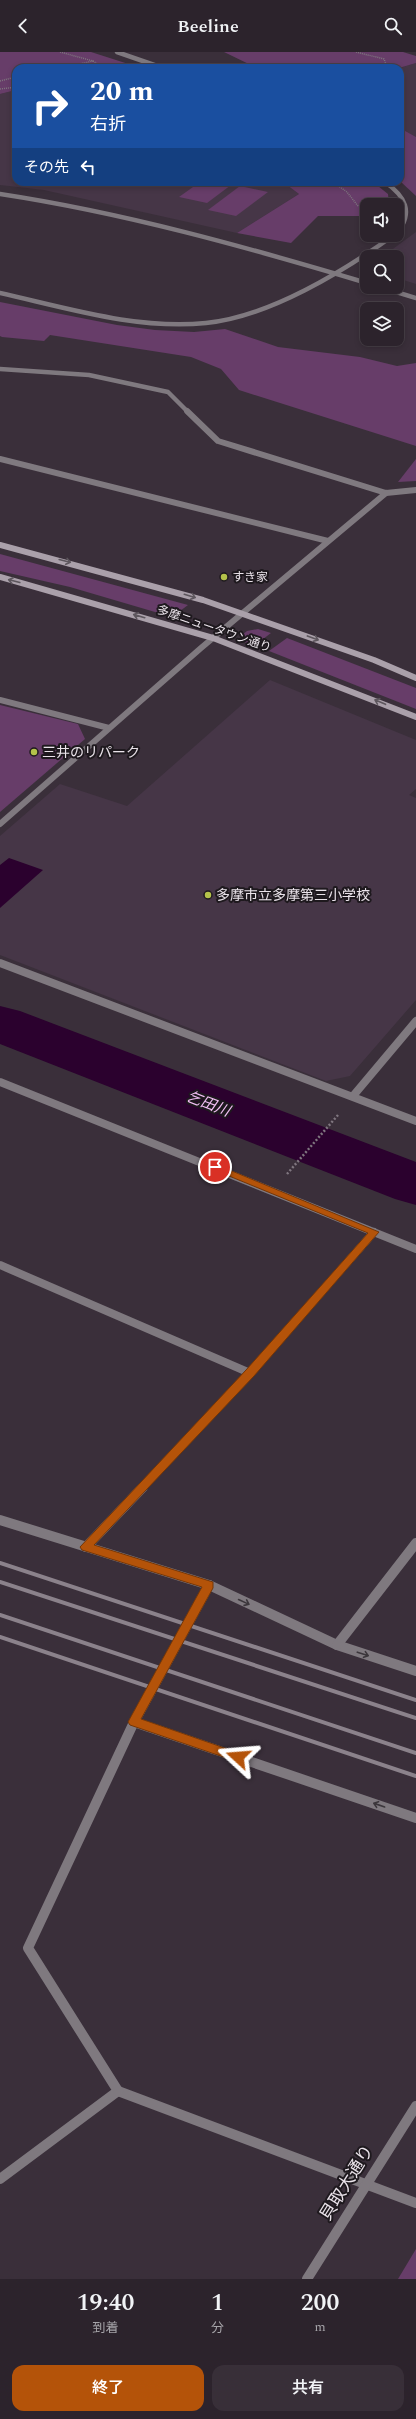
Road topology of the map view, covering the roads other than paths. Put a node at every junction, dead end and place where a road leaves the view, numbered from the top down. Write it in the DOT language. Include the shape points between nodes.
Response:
graph roads {
  1 [pos="117,52"];
  2 [pos="152,64"];
  3 [pos="391,186"];
  4 [pos="0,194"];
  5 [pos="404,225"];
  6 [pos="383,242"];
  7 [pos="333,273"];
  8 [pos="360,281"];
  9 [pos="0,293"];
  10 [pos="403,294"];
  11 [pos="416,298"];
  12 [pos="0,369"];
  13 [pos="0,459"];
  14 [pos="416,490"];
  15 [pos="386,493"];
  16 [pos="328,541"];
  17 [pos="0,545"];
  18 [pos="0,577"];
  19 [pos="244,613"];
  20 [pos="213,638"];
  21 [pos="416,678"];
  22 [pos="0,700"];
  23 [pos="416,717"];
  24 [pos="109,728"];
  25 [pos="0,824"];
  26 [pos="0,963"];
  27 [pos="416,1021"];
  28 [pos="0,1082"];
  29 [pos="353,1096"];
  30 [pos="416,1121"];
  31 [pos="374,1232"];
  32 [pos="416,1249"];
  33 [pos="0,1265"];
  34 [pos="250,1373"];
  35 [pos="0,1520"];
  36 [pos="416,1543"];
  37 [pos="86,1547"];
  38 [pos="209,1585"];
  39 [pos="337,1645"];
  40 [pos="416,1671"];
  41 [pos="134,1722"];
  42 [pos="416,1818"];
  43 [pos="118,2091"];
  44 [pos="416,2106"];
  45 [pos="0,2179"];
  46 [pos="366,2184"];
  47 [pos="416,2204"];
  48 [pos="307,2279"];
  1 -- 2 [label="street"];
  3 -- 5 [label="street" via="404,197 408,208"];
  4 -- 7 [label="street" via="148,222 223,240"];
  6 -- 7 [label="street"];
  7 -- 8 [label="street"];
  7 -- 9 [label="street" via="272,306 236,318 203,323 123,319"];
  10 -- 11 [label="street"];
  12 -- 15 [label="street" via="89,375 168,392 218,441"];
  13 -- 16 [label="street"];
  14 -- 15 [label="street"];
  15 -- 16 [label="street"];
  16 -- 19 [label="street"];
  17 -- 19 [label="main road, 多摩ニュータウン通り, one-way" via="143,582"];
  20 -- 18 [label="main road, 多摩ニュータウン通り, one-way"];
  19 -- 20 [label="street"];
  19 -- 21 [label="main road, 多摩ニュータウン通り, one-way"];
  23 -- 20 [label="main road, 多摩ニュータウン通り, one-way"];
  20 -- 24 [label="street"];
  22 -- 24 [label="street"];
  24 -- 25 [label="street"];
  26 -- 29 [label="street"];
  27 -- 29 [label="street"];
  28 -- 31 [label="street"];
  29 -- 30 [label="street"];
  31 -- 32 [label="street"];
  31 -- 34 [label="street"];
  33 -- 34 [label="street"];
  34 -- 37 [label="street"];
  35 -- 37 [label="street"];
  36 -- 39 [label="street"];
  37 -- 38 [label="street"];
  38 -- 39 [label="street, one-way"];
  38 -- 41 [label="street"];
  39 -- 40 [label="street, one-way"];
  42 -- 41 [label="street, one-way"];
  41 -- 43 [label="street" via="28,1948"];
  43 -- 45 [label="street"];
  43 -- 46 [label="street"];
  44 -- 46 [label="street, 貝取大通り"];
  46 -- 47 [label="street"];
  46 -- 48 [label="street, 貝取大通り"];
}
